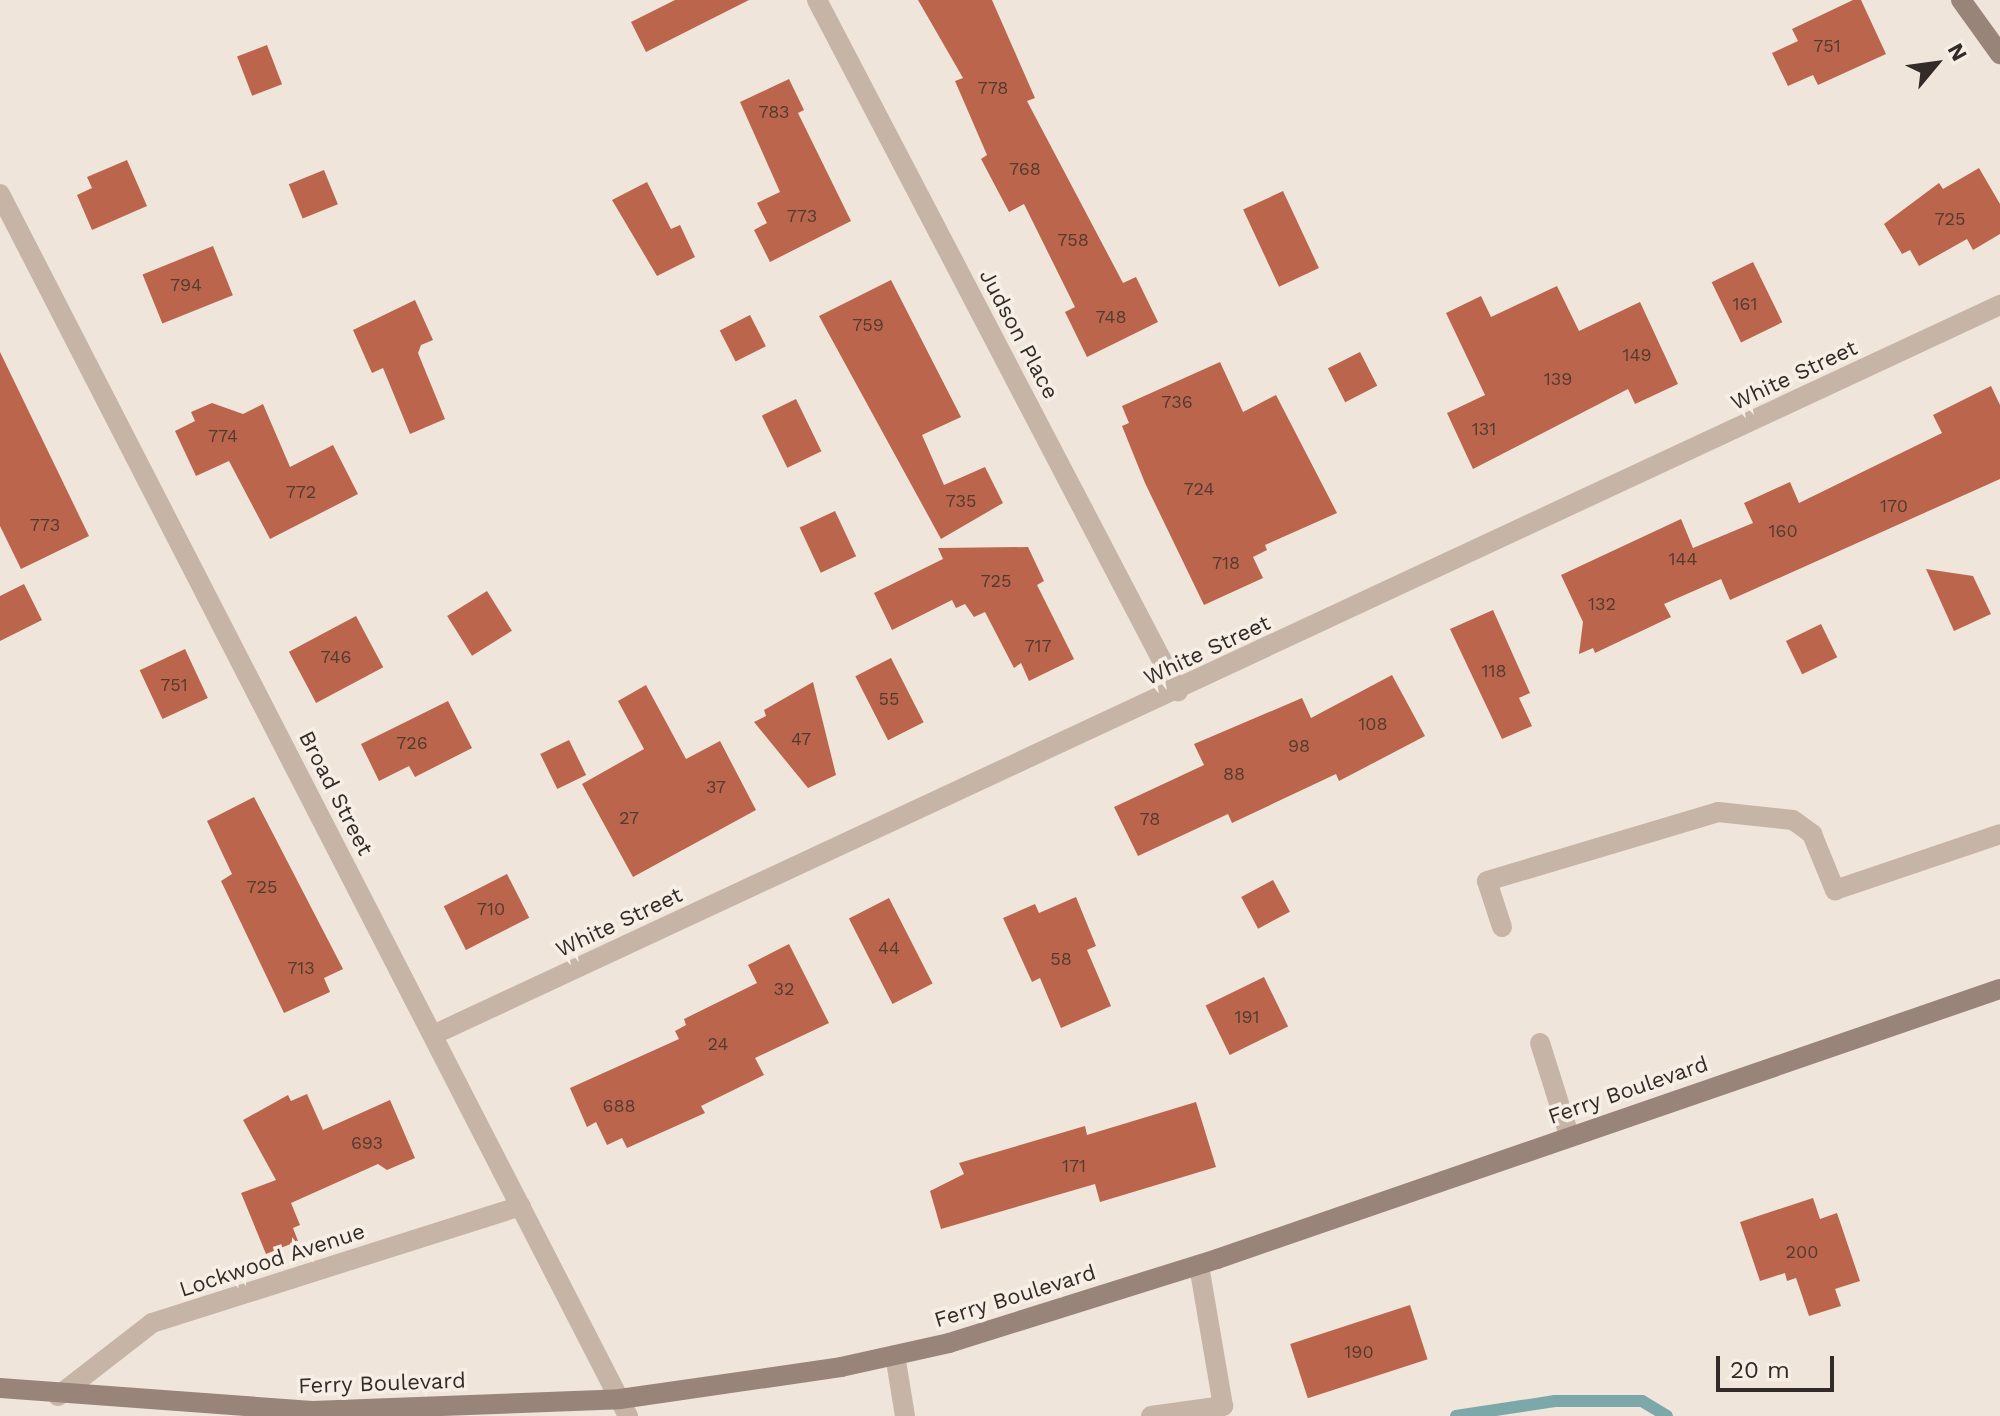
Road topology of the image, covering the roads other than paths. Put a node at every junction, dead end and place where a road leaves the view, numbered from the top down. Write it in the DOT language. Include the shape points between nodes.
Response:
graph roads {
  1 [pos="817,0"];
  2 [pos="1961,0"];
  3 [pos="2000,54"];
  4 [pos="0,194"];
  5 [pos="2000,305"];
  6 [pos="1178,691"];
  7 [pos="2000,834"];
  8 [pos="1502,927"];
  9 [pos="2000,989"];
  10 [pos="433,1035"];
  11 [pos="1540,1043"];
  12 [pos="1569,1135"];
  13 [pos="521,1206"];
  14 [pos="1199,1265"];
  15 [pos="895,1355"];
  16 [pos="0,1388"];
  17 [pos="58,1396"];
  18 [pos="624,1407"];
  19 [pos="1174,1414"];
  20 [pos="905,1416"];
  21 [pos="1151,1416"];
  1 -- 6 [label="street, Judson Place"];
  2 -- 3 [label="main road"];
  4 -- 10 [label="street, Broad Street"];
  5 -- 6 [label="street, White Street"];
  6 -- 10 [label="street, White Street"];
  7 -- 8 [label="street" via="1835,890 1812,834 1793,820 1718,812 1487,881"];
  9 -- 12 [label="main road, Ferry Boulevard"];
  10 -- 13 [label="street, Broad Street"];
  11 -- 12 [label="street"];
  12 -- 14 [label="main road, Ferry Boulevard"];
  13 -- 17 [label="street, Lockwood Avenue" via="152,1323"];
  13 -- 18 [label="street, Broad Street"];
  14 -- 15 [label="main road, Ferry Boulevard"];
  14 -- 19 [label="street" via="1223,1406"];
  15 -- 18 [label="main road, Ferry Boulevard"];
  15 -- 20 [label="street"];
  16 -- 17 [label="main road, Ferry Boulevard"];
  17 -- 18 [label="main road, Ferry Boulevard" via="312,1411"];
  19 -- 21 [label="street"];
}
